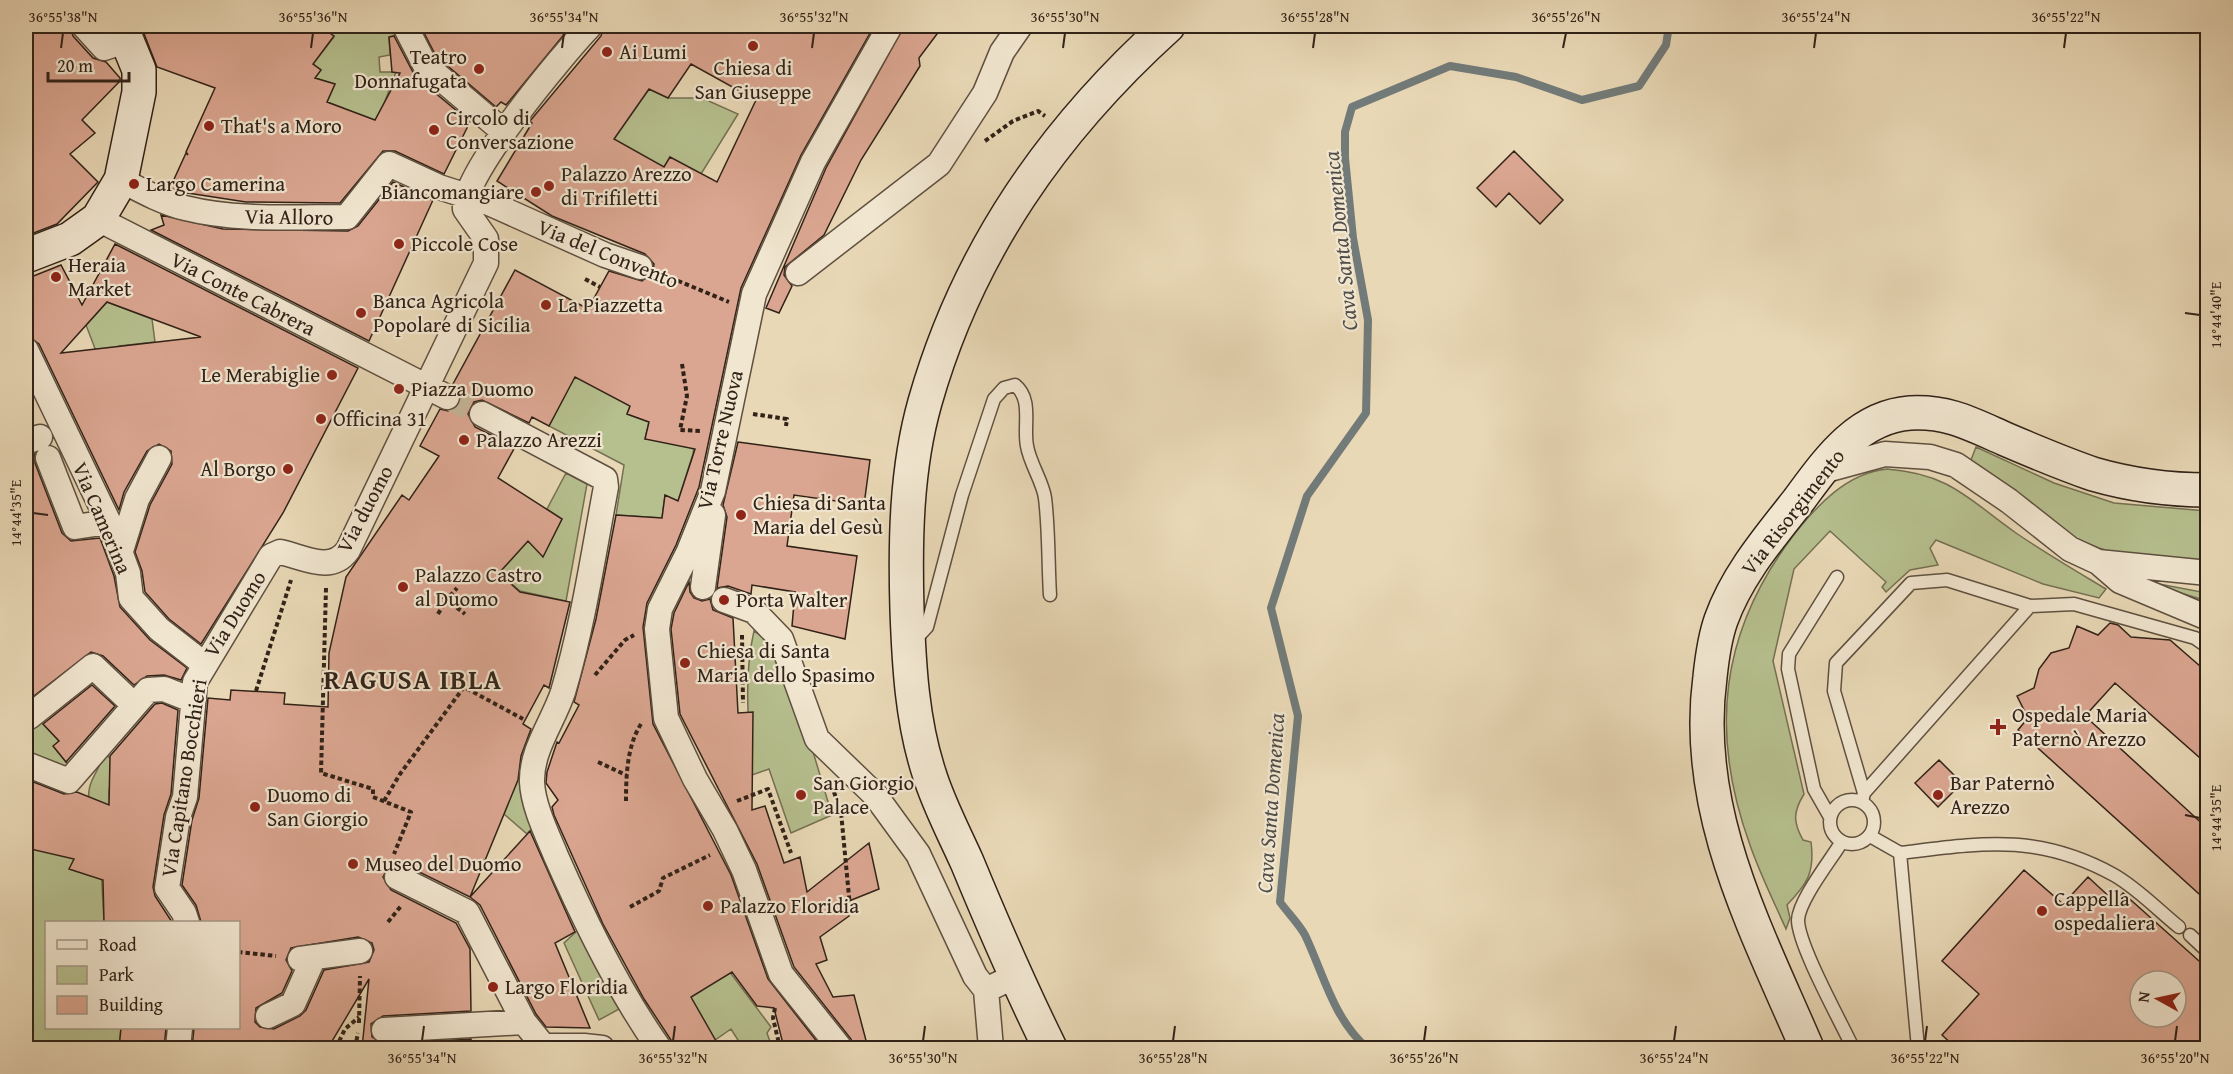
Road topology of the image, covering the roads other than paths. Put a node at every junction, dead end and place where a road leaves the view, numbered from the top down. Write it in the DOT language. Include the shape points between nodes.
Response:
graph roads {
  1 [pos="84,26"];
  2 [pos="405,26"];
  3 [pos="590,26"];
  4 [pos="890,26"];
  5 [pos="1020,26"];
  6 [pos="1168,26"];
  7 [pos="129,45"];
  8 [pos="504,132"];
  9 [pos="121,180"];
  10 [pos="466,196"];
  11 [pos="111,226"];
  12 [pos="64,249"];
  13 [pos="26,256"];
  14 [pos="640,267"];
  15 [pos="798,273"];
  16 [pos="26,274"];
  17 [pos="27,362"];
  18 [pos="437,392"];
  19 [pos="482,414"];
  20 [pos="38,446"];
  21 [pos="159,458"];
  22 [pos="1819,472"];
  23 [pos="2208,490"];
  24 [pos="713,491"];
  25 [pos="108,522"];
  26 [pos="120,554"];
  27 [pos="2098,562"];
  28 [pos="267,563"];
  29 [pos="2208,573"];
  30 [pos="1838,577"];
  31 [pos="703,587"];
  32 [pos="1050,595"];
  33 [pos="734,604"];
  34 [pos="2030,606"];
  35 [pos="2208,618"];
  36 [pos="2208,647"];
  37 [pos="908,648"];
  38 [pos="204,664"];
  39 [pos="192,700"];
  40 [pos="134,705"];
  41 [pos="29,717"];
  42 [pos="26,764"];
  43 [pos="1863,798"];
  44 [pos="1830,817"];
  45 [pos="1869,836"];
  46 [pos="1841,843"];
  47 [pos="1900,853"];
  48 [pos="398,887"];
  49 [pos="187,921"];
  50 [pos="2179,927"];
  51 [pos="2190,935"];
  52 [pos="360,951"];
  53 [pos="2208,952"];
  54 [pos="1015,976"];
  55 [pos="986,990"];
  56 [pos="268,1016"];
  57 [pos="524,1022"];
  58 [pos="180,1029"];
  59 [pos="384,1030"];
  60 [pos="544,1047"];
  61 [pos="178,1048"];
  62 [pos="602,1048"];
  63 [pos="660,1048"];
  64 [pos="840,1048"];
  65 [pos="992,1048"];
  66 [pos="1050,1048"];
  67 [pos="1807,1048"];
  68 [pos="1853,1048"];
  69 [pos="1918,1048"];
  1 -- 7 [label="street" via="104,48"];
  2 -- 8 [label="street" via="425,65"];
  3 -- 8 [label="street"];
  4 -- 24 [label="street, Via Torre Nuova" via="813,162 754,294"];
  5 -- 15 [label="street" via="1002,52 985,93 939,164"];
  6 -- 37 [label="street" via="1127,62 1052,148 991,242 956,312 925,403 911,476 905,550"];
  7 -- 9 [label="street" via="139,92"];
  8 -- 10 [label="street"];
  9 -- 10 [label="street, Via Alloro" via="154,198 184,208 237,216 347,218 388,164"];
  9 -- 11 [label="street"];
  10 -- 14 [label="street, Via del Convento"];
  10 -- 18 [label="street" via="465,209 486,239 488,256"];
  11 -- 12 [label="street"];
  11 -- 18 [label="street, Via Conte Cabrera"];
  12 -- 13 [label="street"];
  12 -- 16 [label="street"];
  17 -- 25 [label="street, Via Camerina"];
  18 -- 28 [label="street, Via duomo" via="343,557 328,563 280,552"];
  19 -- 63 [label="street" via="605,479 580,628 562,694 535,757 532,783 544,829 570,888 633,1008"];
  20 -- 25 [label="street" via="75,527"];
  21 -- 26 [label="street" via="137,499"];
  22 -- 23 [label="street, Via Risorgimento" via="1856,433 1871,423 1889,416 1930,413 1958,417 2092,473 2143,486"];
  22 -- 27 [label="street" via="1885,454 1930,457 1956,465 2070,549"];
  22 -- 67 [label="street, Via Risorgimento" via="1746,569 1721,620 1707,698 1705,747 1718,825 1738,888"];
  24 -- 31 [label="street"];
  24 -- 64 [label="street, Via Torre Nuova" via="660,609 657,629 666,718 744,870 781,974"];
  25 -- 26 [label="street, Via Camerina"];
  26 -- 38 [label="street, Via Camerina" via="128,573 131,598 159,629"];
  27 -- 29 [label="street"];
  27 -- 35 [label="street" via="2120,581"];
  28 -- 38 [label="street, Via Duomo"];
  30 -- 44 [label="lane" via="1789,654 1788,669 1815,789"];
  32 -- 37 [label="lane" via="1045,495 1031,466 1026,442 1026,403 1022,390 1015,385 1004,388 994,399 962,495 927,627"];
  33 -- 55 [label="street" via="764,619 781,639 817,740 875,795 918,854 975,976"];
  34 -- 36 [label="lane" via="2074,604 2195,638"];
  34 -- 43 [label="lane"];
  34 -- 43 [label="lane" via="1947,580 1911,583 1836,663 1834,691"];
  37 -- 54 [label="street" via="915,713 929,774"];
  38 -- 39 [label="street, Via Capitano Bocchieri"];
  39 -- 40 [label="street" via="164,689 148,690"];
  39 -- 49 [label="street, Via Capitano Bocchieri" via="185,797 167,888"];
  40 -- 41 [label="street" via="93,666"];
  40 -- 42 [label="street" via="69,781"];
  43 -- 44 [label="lane" via="1842,801"];
  43 -- 45 [label="lane" via="1874,818"];
  44 -- 46 [label="lane" via="1829,827"];
  45 -- 46 [label="lane" via="1861,843"];
  45 -- 47 [label="lane"];
  46 -- 68 [label="lane" via="1803,904 1798,920 1803,942"];
  47 -- 50 [label="lane" via="1989,842 2038,846 2073,856 2116,876"];
  47 -- 69 [label="lane"];
  48 -- 57 [label="street" via="467,912"];
  51 -- 53 [label="lane"];
  52 -- 56 [label="street" via="307,958 293,1004"];
  54 -- 55 [label="street"];
  54 -- 66 [label="street"];
  55 -- 65 [label="street"];
  57 -- 59 [label="street"];
  57 -- 60 [label="street"];
  58 -- 61 [label="street"];
  60 -- 62 [label="street"];
}
